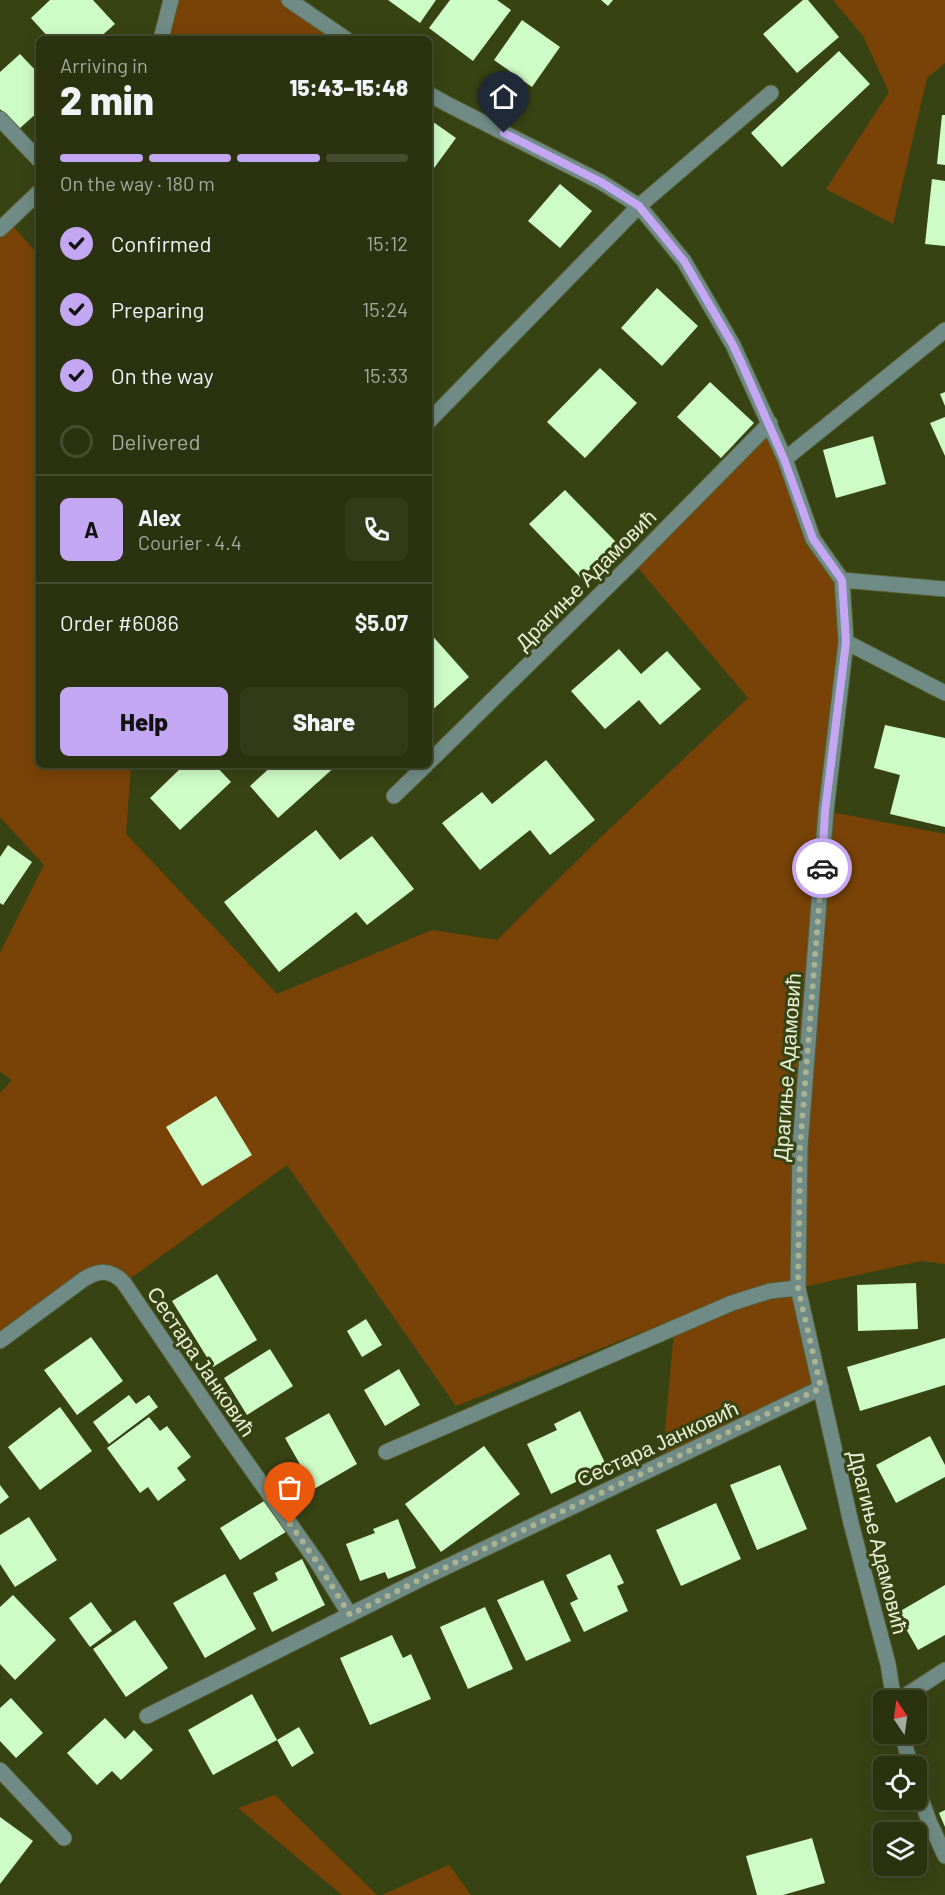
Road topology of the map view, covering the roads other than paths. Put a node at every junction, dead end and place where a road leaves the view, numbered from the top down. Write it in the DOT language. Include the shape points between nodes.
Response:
graph roads {
  1 [pos="171,0"];
  2 [pos="290,0"];
  3 [pos="162,36"];
  4 [pos="342,36"];
  5 [pos="771,93"];
  6 [pos="432,96"];
  7 [pos="0,119"];
  8 [pos="36,157"];
  9 [pos="36,195"];
  10 [pos="639,206"];
  11 [pos="0,229"];
  12 [pos="945,330"];
  13 [pos="432,418"];
  14 [pos="770,423"];
  15 [pos="784,459"];
  16 [pos="842,580"];
  17 [pos="945,589"];
  18 [pos="846,642"];
  19 [pos="945,693"];
  20 [pos="432,759"];
  21 [pos="423,768"];
  22 [pos="394,796"];
  23 [pos="798,1288"];
  24 [pos="0,1341"];
  25 [pos="821,1388"];
  26 [pos="386,1452"];
  27 [pos="350,1615"];
  28 [pos="945,1670"];
  29 [pos="894,1690"];
  30 [pos="913,1690"];
  31 [pos="147,1716"];
  32 [pos="0,1770"];
  33 [pos="926,1810"];
  34 [pos="64,1838"];
  35 [pos="945,1857"];
  1 -- 3 [label="street"];
  2 -- 4 [label="street"];
  5 -- 10 [label="street"];
  6 -- 10 [label="street" via="601,182"];
  7 -- 8 [label="street"];
  9 -- 11 [label="street"];
  10 -- 13 [label="street"];
  10 -- 14 [label="street" via="684,261 733,345"];
  12 -- 15 [label="street"];
  14 -- 15 [label="street"];
  14 -- 20 [label="street, Драгиње Адамовић"];
  15 -- 16 [label="street" via="813,539"];
  16 -- 17 [label="street"];
  16 -- 18 [label="street, Драгиње Адамовић"];
  18 -- 19 [label="street"];
  18 -- 23 [label="street, Драгиње Адамовић" via="825,812 800,1148"];
  21 -- 22 [label="street, Драгиње Адамовић"];
  23 -- 25 [label="street, Драгиње Адамовић"];
  23 -- 26 [label="street" via="770,1291 732,1303"];
  24 -- 27 [label="street, Сестара Јанковић" via="94,1273 117,1276"];
  25 -- 27 [label="street, Сестара Јанковић"];
  25 -- 29 [label="street, Драгиње Адамовић" via="850,1523"];
  27 -- 31 [label="street, Сестара Јанковић"];
  28 -- 30 [label="street"];
  32 -- 34 [label="street"];
  33 -- 35 [label="street"];
}
